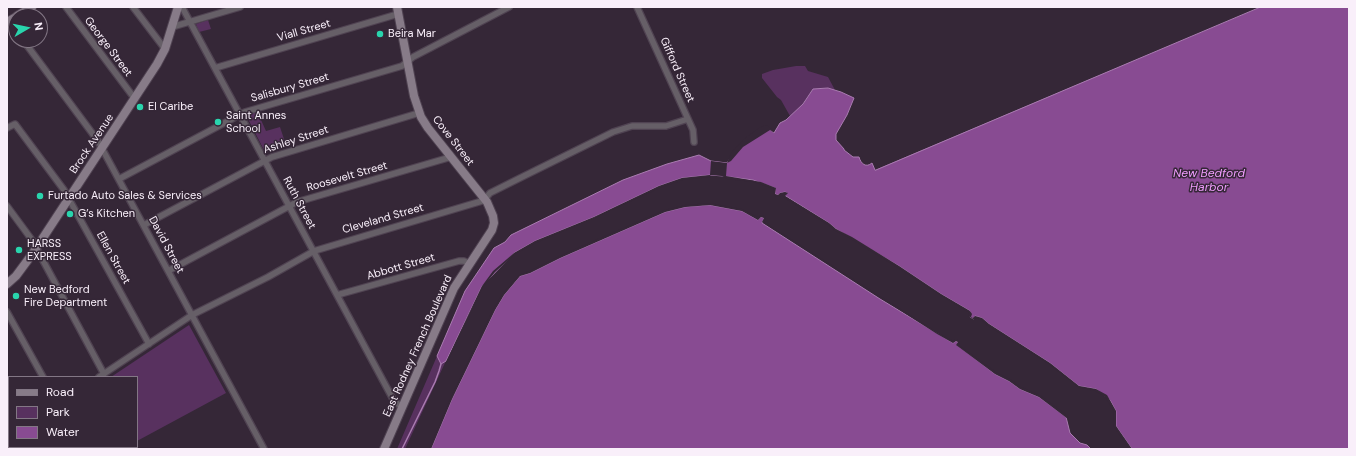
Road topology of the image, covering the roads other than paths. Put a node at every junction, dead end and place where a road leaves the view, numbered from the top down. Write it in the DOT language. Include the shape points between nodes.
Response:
graph roads {
  1 [pos="66,7"];
  2 [pos="133,7"];
  3 [pos="178,7"];
  4 [pos="182,7"];
  5 [pos="240,7"];
  6 [pos="510,7"];
  7 [pos="637,7"];
  8 [pos="398,11"];
  9 [pos="190,22"];
  10 [pos="172,27"];
  11 [pos="29,48"];
  12 [pos="165,49"];
  13 [pos="407,62"];
  14 [pos="214,68"];
  15 [pos="135,99"];
  16 [pos="419,113"];
  17 [pos="240,114"];
  18 [pos="688,119"];
  19 [pos="7,128"];
  20 [pos="694,142"];
  21 [pos="102,148"];
  22 [pos="451,157"];
  23 [pos="265,160"];
  24 [pos="119,179"];
  25 [pos="69,198"];
  26 [pos="485,199"];
  27 [pos="7,206"];
  28 [pos="289,206"];
  29 [pos="144,225"];
  30 [pos="490,234"];
  31 [pos="36,248"];
  32 [pos="314,251"];
  33 [pos="470,264"];
  34 [pos="168,271"];
  35 [pos="7,284"];
  36 [pos="337,295"];
  37 [pos="7,312"];
  38 [pos="192,315"];
  39 [pos="148,344"];
  40 [pos="102,375"];
  41 [pos="42,376"];
  42 [pos="402,407"];
  43 [pos="264,449"];
  44 [pos="384,449"];
  1 -- 15 [label="street, George Street"];
  2 -- 12 [label="street"];
  3 -- 10 [label="main road, Brock Avenue"];
  4 -- 9 [label="street, Ruth Street"];
  5 -- 9 [label="street"];
  6 -- 13 [label="street, Salisbury Street"];
  7 -- 18 [label="street, Gifford Street"];
  8 -- 13 [label="main road, Cove Street"];
  8 -- 14 [label="street, Viall Street"];
  9 -- 10 [label="street"];
  9 -- 14 [label="street, Ruth Street"];
  10 -- 12 [label="main road, Brock Avenue"];
  11 -- 21 [label="street, David Street"];
  12 -- 15 [label="main road, Brock Avenue"];
  13 -- 16 [label="main road, Cove Street"];
  13 -- 17 [label="street, Salisbury Street" via="402,66"];
  14 -- 17 [label="street, Ruth Street"];
  15 -- 21 [label="main road, Brock Avenue"];
  16 -- 22 [label="main road, Cove Street"];
  16 -- 23 [label="street, Ashley Street"];
  17 -- 23 [label="street, Ruth Street"];
  17 -- 24 [label="street, Salisbury Street"];
  18 -- 20 [label="street, Gifford Street" via="693,130"];
  18 -- 26 [label="street, Cleveland Street" via="666,126 632,126 613,132 490,193"];
  19 -- 25 [label="street, Ellen Street" via="15,124"];
  21 -- 24 [label="street, David Street"];
  21 -- 25 [label="main road, Brock Avenue"];
  22 -- 26 [label="main road, Cove Street"];
  22 -- 28 [label="street, Roosevelt Street"];
  23 -- 28 [label="street, Ruth Street"];
  23 -- 29 [label="street, Ashley Street"];
  24 -- 29 [label="street, David Street"];
  25 -- 31 [label="main road, Brock Avenue"];
  25 -- 39 [label="street, Ellen Street"];
  26 -- 30 [label="main road, Cove Street" via="494,218"];
  26 -- 32 [label="street, Cleveland Street"];
  27 -- 31 [label="street"];
  28 -- 32 [label="street, Ruth Street"];
  28 -- 34 [label="street, Roosevelt Street"];
  29 -- 34 [label="street, David Street"];
  30 -- 33 [label="main road, East Rodney French Boulevard"];
  31 -- 35 [label="main road, Brock Avenue"];
  31 -- 40 [label="street"];
  32 -- 36 [label="street, Ruth Street"];
  32 -- 38 [label="street, Cleveland Street"];
  33 -- 36 [label="street, Abbott Street" via="458,261"];
  33 -- 42 [label="main road, East Rodney French Boulevard" via="454,288"];
  34 -- 38 [label="street, David Street"];
  36 -- 42 [label="street, Ruth Street" via="394,401"];
  37 -- 41 [label="street"];
  38 -- 39 [label="street, Cleveland Street"];
  38 -- 43 [label="street, David Street"];
  39 -- 40 [label="street, Cleveland Street"];
  42 -- 44 [label="main road, East Rodney French Boulevard"];
}
